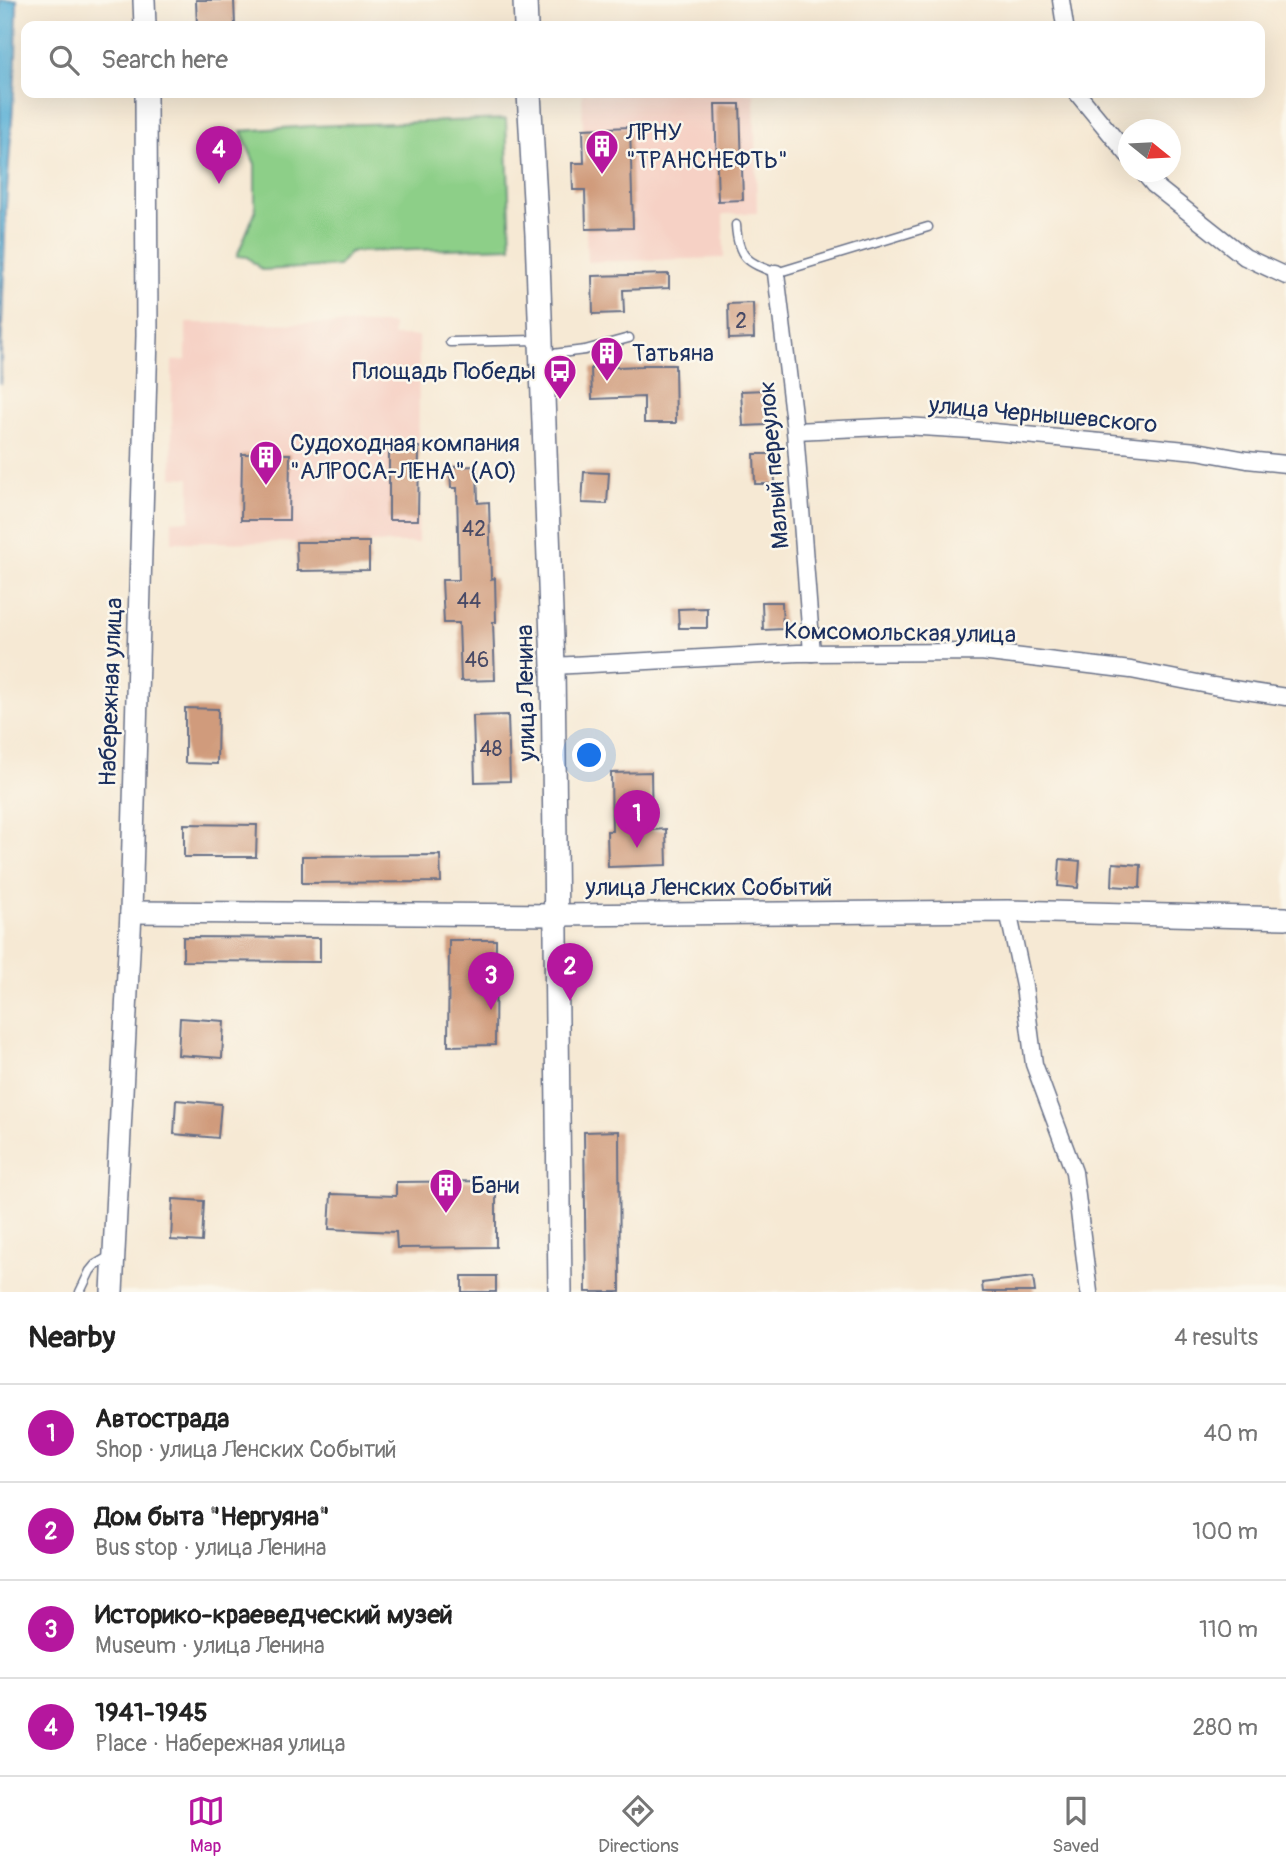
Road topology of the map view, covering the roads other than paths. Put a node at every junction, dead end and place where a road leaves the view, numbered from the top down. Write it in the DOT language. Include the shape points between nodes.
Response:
graph roads {
  1 [pos="145,0"];
  2 [pos="525,0"];
  3 [pos="1061,0"];
  4 [pos="145,21"];
  5 [pos="526,21"];
  6 [pos="1064,21"];
  7 [pos="146,98"];
  8 [pos="529,98"];
  9 [pos="1081,98"];
  10 [pos="1118,142"];
  11 [pos="1151,182"];
  12 [pos="736,225"];
  13 [pos="928,227"];
  14 [pos="776,273"];
  15 [pos="1286,276"];
  16 [pos="629,338"];
  17 [pos="450,342"];
  18 [pos="541,347"];
  19 [pos="795,431"];
  20 [pos="1286,464"];
  21 [pos="813,653"];
  22 [pos="553,666"];
  23 [pos="1286,697"];
  24 [pos="1008,911"];
  25 [pos="131,912"];
  26 [pos="556,915"];
  27 [pos="1286,918"];
  28 [pos="114,1253"];
  29 [pos="80,1292"];
  30 [pos="112,1292"];
  31 [pos="560,1292"];
  32 [pos="1089,1292"];
  1 -- 4 [label="street"];
  2 -- 5 [label="main road"];
  3 -- 6 [label="street"];
  7 -- 25 [label="street, Набережная улица" via="147,335"];
  8 -- 18 [label="main road, улица Ленина"];
  9 -- 10 [label="street"];
  11 -- 15 [label="street" via="1245,257"];
  12 -- 14 [label="lane" via="737,242 747,259"];
  13 -- 14 [label="lane"];
  14 -- 19 [label="street, Малый переулок"];
  16 -- 18 [label="lane" via="585,350"];
  17 -- 18 [label="lane"];
  18 -- 22 [label="main road, улица Ленина"];
  19 -- 20 [label="street, улица Чернышевского" via="904,426 972,430"];
  19 -- 21 [label="street, Малый переулок"];
  21 -- 22 [label="street, Комсомольская улица"];
  21 -- 23 [label="street, Комсомольская улица" via="981,652 1131,670"];
  22 -- 26 [label="main road, улица Ленина"];
  24 -- 26 [label="street, улица Ленских Событий"];
  24 -- 27 [label="street, улица Ленских Событий"];
  24 -- 32 [label="street" via="1034,1064 1074,1172"];
  25 -- 26 [label="street, улица Ленских Событий"];
  25 -- 28 [label="street, Набережная улица"];
  26 -- 31 [label="main road, улица Ленина"];
  28 -- 29 [label="lane" via="90,1271"];
  28 -- 30 [label="street, Набережная улица"];
}
